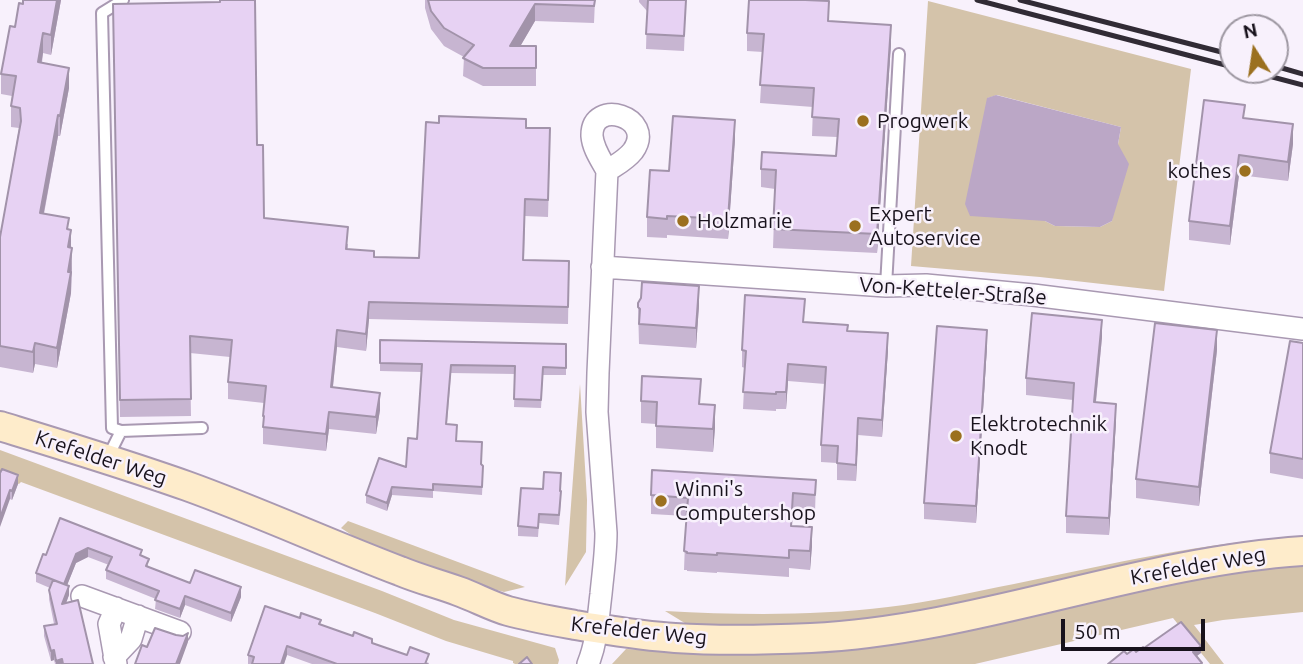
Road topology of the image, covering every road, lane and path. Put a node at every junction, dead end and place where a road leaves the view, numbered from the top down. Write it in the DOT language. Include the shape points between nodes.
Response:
graph roads {
  1 [pos="123,0"];
  2 [pos="900,54"];
  3 [pos="607,171"];
  4 [pos="602,267"];
  5 [pos="886,286"];
  6 [pos="1303,329"];
  7 [pos="0,426"];
  8 [pos="202,428"];
  9 [pos="121,430"];
  10 [pos="107,459"];
  11 [pos="1303,551"];
  12 [pos="82,596"];
  13 [pos="116,608"];
  14 [pos="138,617"];
  15 [pos="597,628"];
  16 [pos="180,632"];
  17 [pos="115,660"];
  18 [pos="588,664"];
  1 -- 9 [label="lane" via="102,13 112,428"];
  2 -- 5 [label="lane"];
  3 -- 4 [label="street"];
  4 -- 5 [label="street, Von-Ketteler-Straße"];
  4 -- 15 [label="street" via="597,412 606,533"];
  5 -- 6 [label="street, Von-Ketteler-Straße" via="1033,295"];
  7 -- 10 [label="street, Krefelder Weg"];
  8 -- 9 [label="lane"];
  9 -- 10 [label="lane"];
  10 -- 15 [label="street, Krefelder Weg" via="188,486 507,611"];
  11 -- 15 [label="street, Krefelder Weg" via="1211,561 962,617 815,638 708,640"];
  12 -- 13 [label="street"];
  13 -- 14 [label="street"];
  13 -- 17 [label="street" via="109,624"];
  14 -- 16 [label="street"];
  14 -- 17 [label="street" via="131,639"];
  15 -- 18 [label="street"];
}
